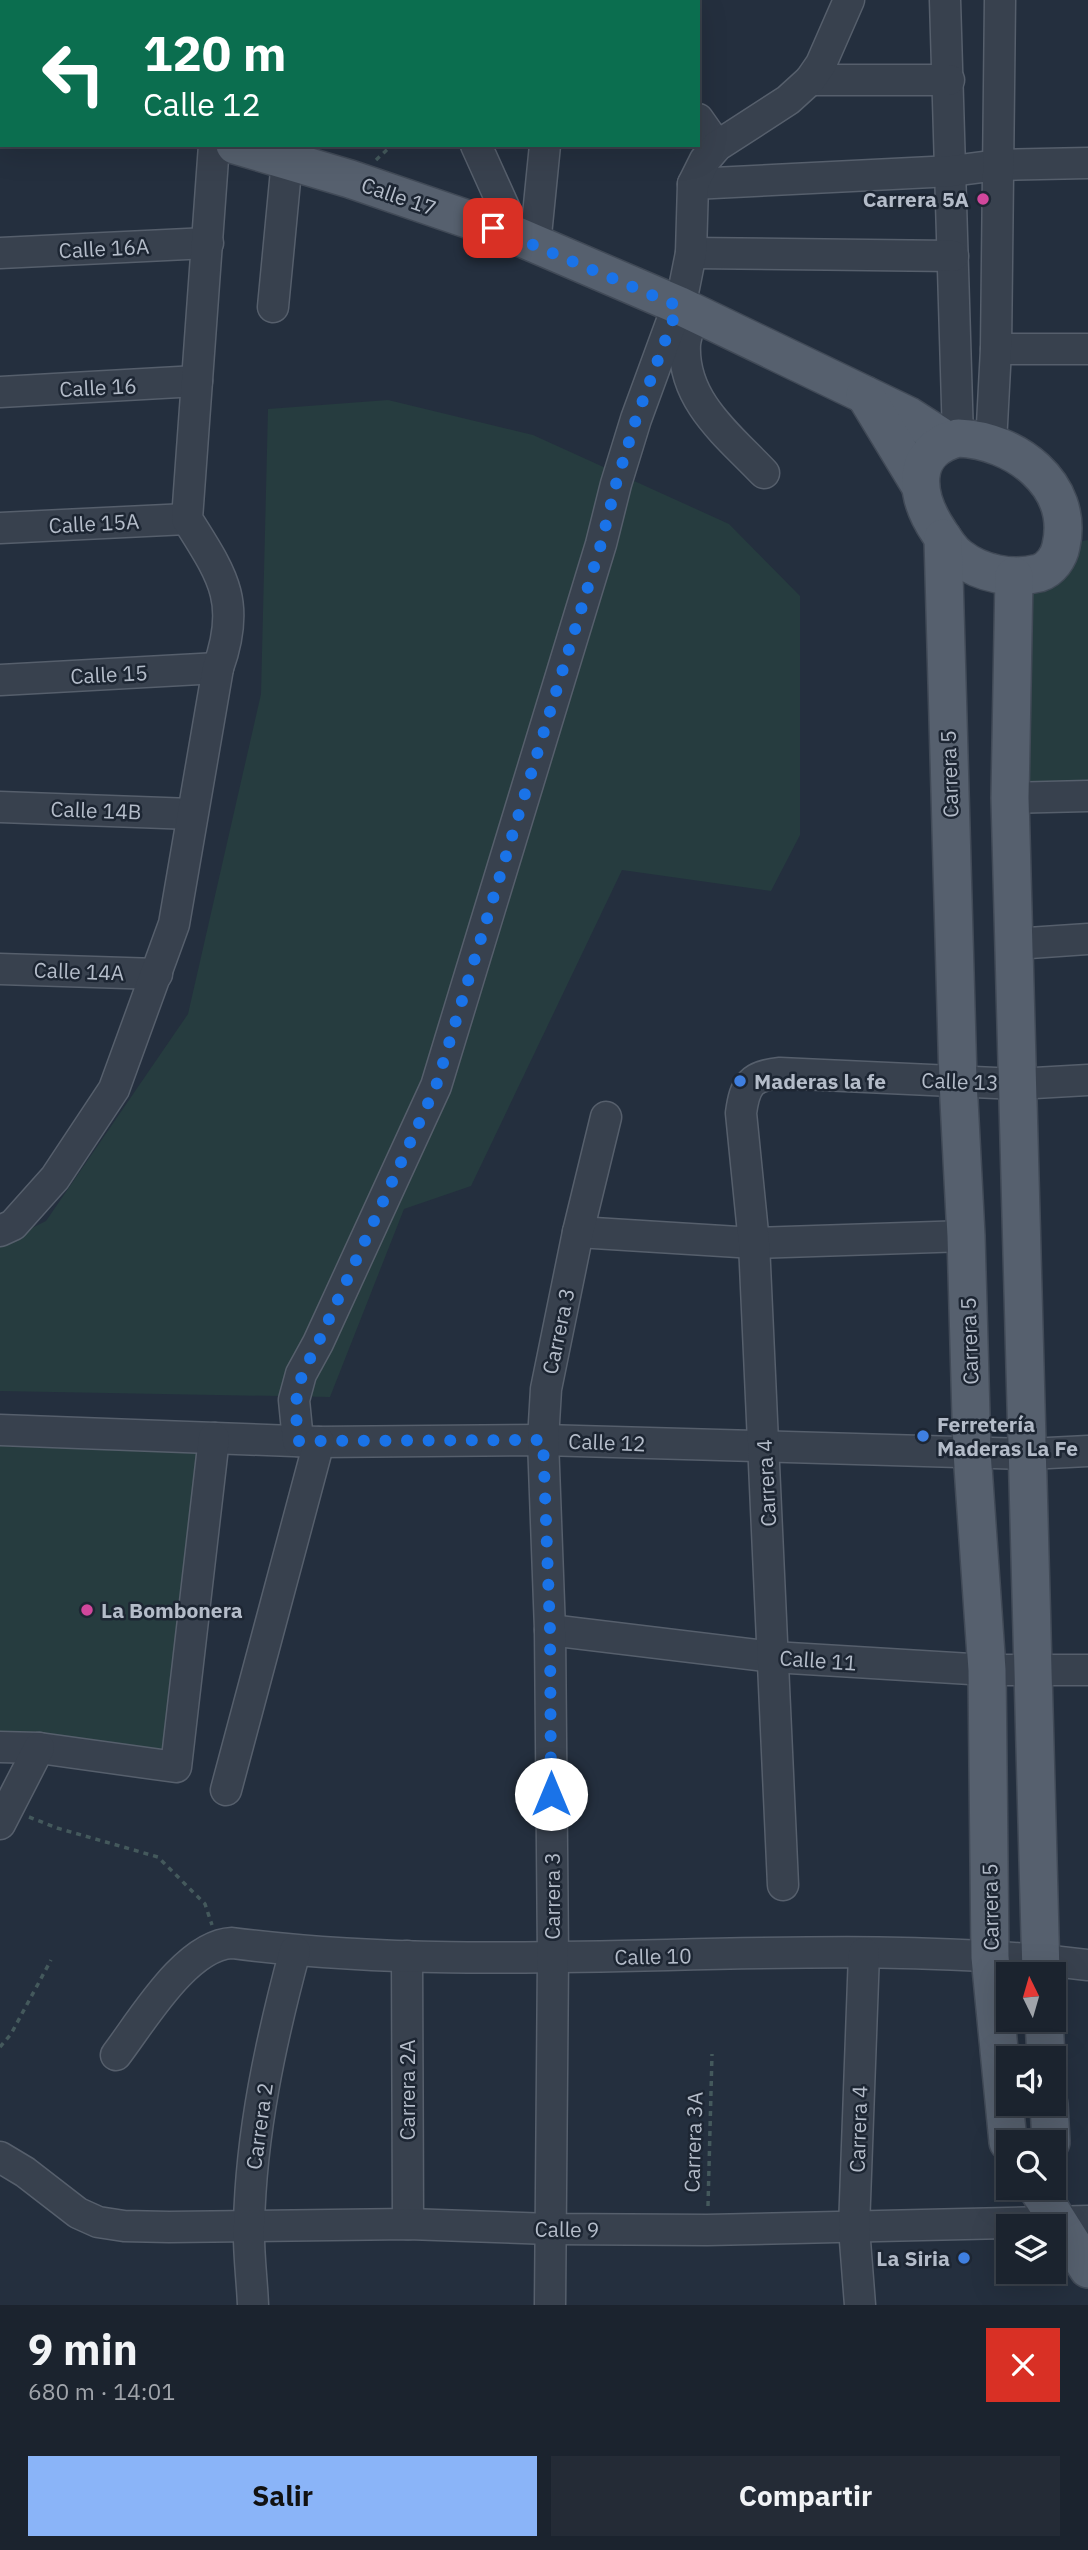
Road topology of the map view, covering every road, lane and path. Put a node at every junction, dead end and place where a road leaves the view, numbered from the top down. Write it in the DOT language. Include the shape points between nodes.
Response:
graph roads {
  1 [pos="849,0"];
  2 [pos="945,0"];
  3 [pos="1000,0"];
  4 [pos="810,80"];
  5 [pos="949,80"];
  6 [pos="700,122"];
  7 [pos="717,146"];
  8 [pos="214,147"];
  9 [pos="242,147"];
  10 [pos="477,147"];
  11 [pos="545,147"];
  12 [pos="286,160"];
  13 [pos="1088,163"];
  14 [pos="998,165"];
  15 [pos="951,171"];
  16 [pos="693,184"];
  17 [pos="526,241"];
  18 [pos="208,243"];
  19 [pos="691,253"];
  20 [pos="0,254"];
  21 [pos="953,256"];
  22 [pos="273,307"];
  23 [pos="686,309"];
  24 [pos="1088,348"];
  25 [pos="996,349"];
  26 [pos="197,381"];
  27 [pos="0,392"];
  28 [pos="865,395"];
  29 [pos="966,441"];
  30 [pos="764,473"];
  31 [pos="919,484"];
  32 [pos="1071,492"];
  33 [pos="187,519"];
  34 [pos="0,528"];
  35 [pos="943,538"];
  36 [pos="1074,548"];
  37 [pos="1014,576"];
  38 [pos="218,668"];
  39 [pos="0,680"];
  40 [pos="1088,796"];
  41 [pos="1010,798"];
  42 [pos="0,807"];
  43 [pos="192,814"];
  44 [pos="1088,939"];
  45 [pos="1014,944"];
  46 [pos="0,969"];
  47 [pos="157,974"];
  48 [pos="1088,1080"];
  49 [pos="958,1081"];
  50 [pos="750,1083"];
  51 [pos="1017,1084"];
  52 [pos="606,1117"];
  53 [pos="7,1228"];
  54 [pos="579,1233"];
  55 [pos="966,1236"];
  56 [pos="754,1243"];
  57 [pos="0,1430"];
  58 [pos="214,1438"];
  59 [pos="543,1440"];
  60 [pos="309,1442"];
  61 [pos="764,1448"];
  62 [pos="1088,1451"];
  63 [pos="972,1452"];
  64 [pos="1029,1454"];
  65 [pos="550,1630"];
  66 [pos="773,1657"];
  67 [pos="987,1670"];
  68 [pos="1031,1670"];
  69 [pos="1088,1670"];
  70 [pos="0,1747"];
  71 [pos="39,1748"];
  72 [pos="226,1790"];
  73 [pos="4,1816"];
  74 [pos="783,1885"];
  75 [pos="218,1944"];
  76 [pos="295,1951"];
  77 [pos="864,1953"];
  78 [pos="407,1956"];
  79 [pos="990,1957"];
  80 [pos="553,1958"];
  81 [pos="51,1960"];
  82 [pos="1015,1962"];
  83 [pos="1040,1962"];
  84 [pos="1088,1965"];
  85 [pos="1066,1966"];
  86 [pos="0,2047"];
  87 [pos="712,2054"];
  88 [pos="116,2055"];
  89 [pos="1007,2130"];
  90 [pos="0,2157"];
  91 [pos="1050,2200"];
  92 [pos="1065,2200"];
  93 [pos="1073,2222"];
  94 [pos="408,2224"];
  95 [pos="248,2226"];
  96 [pos="854,2228"];
  97 [pos="551,2230"];
  98 [pos="707,2230"];
  99 [pos="1088,2269"];
  100 [pos="253,2305"];
  101 [pos="550,2305"];
  102 [pos="860,2305"];
  1 -- 4 [label="street"];
  2 -- 5 [label="street"];
  3 -- 14 [label="street"];
  4 -- 5 [label="street"];
  4 -- 7 [label="street" via="788,100"];
  5 -- 15 [label="street"];
  6 -- 7 [label="street"];
  7 -- 16 [label="street"];
  8 -- 18 [label="street"];
  9 -- 12 [label="main road, Calle 17"];
  10 -- 17 [label="street"];
  11 -- 17 [label="street"];
  12 -- 17 [label="main road, Calle 17"];
  12 -- 22 [label="street"];
  13 -- 14 [label="street"];
  14 -- 15 [label="street"];
  14 -- 25 [label="street"];
  15 -- 16 [label="street"];
  15 -- 21 [label="street"];
  16 -- 19 [label="street"];
  17 -- 23 [label="main road, Calle 17"];
  18 -- 20 [label="street, Calle 16A"];
  18 -- 26 [label="street"];
  19 -- 21 [label="street"];
  19 -- 23 [label="street"];
  21 -- 29 [label="street"];
  23 -- 28 [label="main road, Calle 17"];
  23 -- 30 [label="street" via="686,365 691,388 705,410"];
  23 -- 60 [label="street" via="636,419 436,1086 301,1374 294,1400"];
  24 -- 25 [label="street"];
  25 -- 29 [label="street"];
  26 -- 27 [label="street, Calle 16"];
  26 -- 33 [label="street"];
  28 -- 29 [label="main road, Calle 17"];
  28 -- 31 [label="main road"];
  29 -- 31 [label="main road" via="936,448 921,469"];
  29 -- 32 [label="main road" via="1018,456"];
  31 -- 35 [label="main road" via="926,510"];
  32 -- 36 [label="main road" via="1063,517 1063,539"];
  33 -- 34 [label="street, Calle 15A"];
  33 -- 38 [label="street" via="213,559 227,592 229,638"];
  35 -- 37 [label="main road" via="957,556 977,568"];
  35 -- 49 [label="main road, Carrera 5"];
  36 -- 37 [label="main road" via="1046,571"];
  37 -- 41 [label="main road"];
  38 -- 39 [label="street, Calle 15"];
  38 -- 43 [label="street"];
  40 -- 41 [label="street"];
  41 -- 45 [label="main road"];
  42 -- 43 [label="street, Calle 14B"];
  43 -- 47 [label="street" via="174,924"];
  44 -- 45 [label="street"];
  45 -- 51 [label="main road"];
  46 -- 47 [label="street, Calle 14A"];
  47 -- 53 [label="street" via="114,1089 55,1178"];
  48 -- 51 [label="street, Calle 13"];
  49 -- 50 [label="street, Calle 13" via="780,1073 762,1075"];
  49 -- 51 [label="street, Calle 13"];
  49 -- 55 [label="main road, Carrera 5"];
  50 -- 56 [label="street, Carrera 4" via="741,1113"];
  51 -- 64 [label="main road"];
  52 -- 54 [label="street, Carrera 3"];
  54 -- 56 [label="street"];
  54 -- 59 [label="street, Carrera 3" via="547,1390"];
  55 -- 56 [label="street"];
  55 -- 63 [label="main road, Carrera 5"];
  56 -- 61 [label="street, Carrera 4"];
  57 -- 58 [label="street, Calle 12"];
  58 -- 60 [label="street, Calle 12"];
  58 -- 71 [label="street" via="176,1767"];
  59 -- 60 [label="street, Calle 12"];
  59 -- 61 [label="street, Calle 12"];
  59 -- 65 [label="street, Carrera 3"];
  60 -- 72 [label="street"];
  61 -- 63 [label="street, Calle 12"];
  61 -- 66 [label="street, Carrera 4"];
  62 -- 64 [label="street, Calle 12"];
  63 -- 64 [label="street, Calle 12"];
  63 -- 67 [label="main road, Carrera 5"];
  64 -- 68 [label="main road"];
  65 -- 66 [label="street, Calle 11"];
  65 -- 80 [label="street, Carrera 3"];
  66 -- 67 [label="street, Calle 11"];
  66 -- 74 [label="street, Carrera 4"];
  67 -- 68 [label="street, Calle 11"];
  67 -- 79 [label="main road, Carrera 5"];
  68 -- 69 [label="street, Calle 11"];
  68 -- 83 [label="main road"];
  70 -- 71 [label="street"];
  71 -- 73 [label="street"];
  73 -- 75 [label="path" via="158,1857 205,1904"];
  75 -- 76 [label="street, Calle 10"];
  75 -- 88 [label="street" via="180,1972"];
  76 -- 78 [label="street, Calle 10"];
  76 -- 95 [label="street, Carrera 2" via="263,2086"];
  77 -- 79 [label="street, Calle 10"];
  77 -- 80 [label="street, Calle 10"];
  77 -- 96 [label="street, Carrera 4"];
  78 -- 80 [label="street, Calle 10"];
  78 -- 94 [label="street, Carrera 2A"];
  79 -- 82 [label="street, Calle 10"];
  79 -- 89 [label="main road, Carrera 5"];
  80 -- 97 [label="street, Carrera 3"];
  81 -- 86 [label="path"];
  84 -- 85 [label="street, Calle 10"];
  87 -- 98 [label="path, Carrera 3A"];
  90 -- 95 [label="street, Calle 9" via="78,2213 98,2222"];
  91 -- 93 [label="main road"];
  92 -- 93 [label="main road"];
  93 -- 96 [label="street, Calle 9"];
  93 -- 99 [label="main road"];
  94 -- 95 [label="street, Calle 9"];
  94 -- 97 [label="street, Calle 9"];
  95 -- 100 [label="street, Carrera 2"];
  96 -- 98 [label="street, Calle 9"];
  96 -- 102 [label="street, Carrera 4"];
  97 -- 98 [label="street, Calle 9"];
  97 -- 101 [label="street, Carrera 3"];
}
